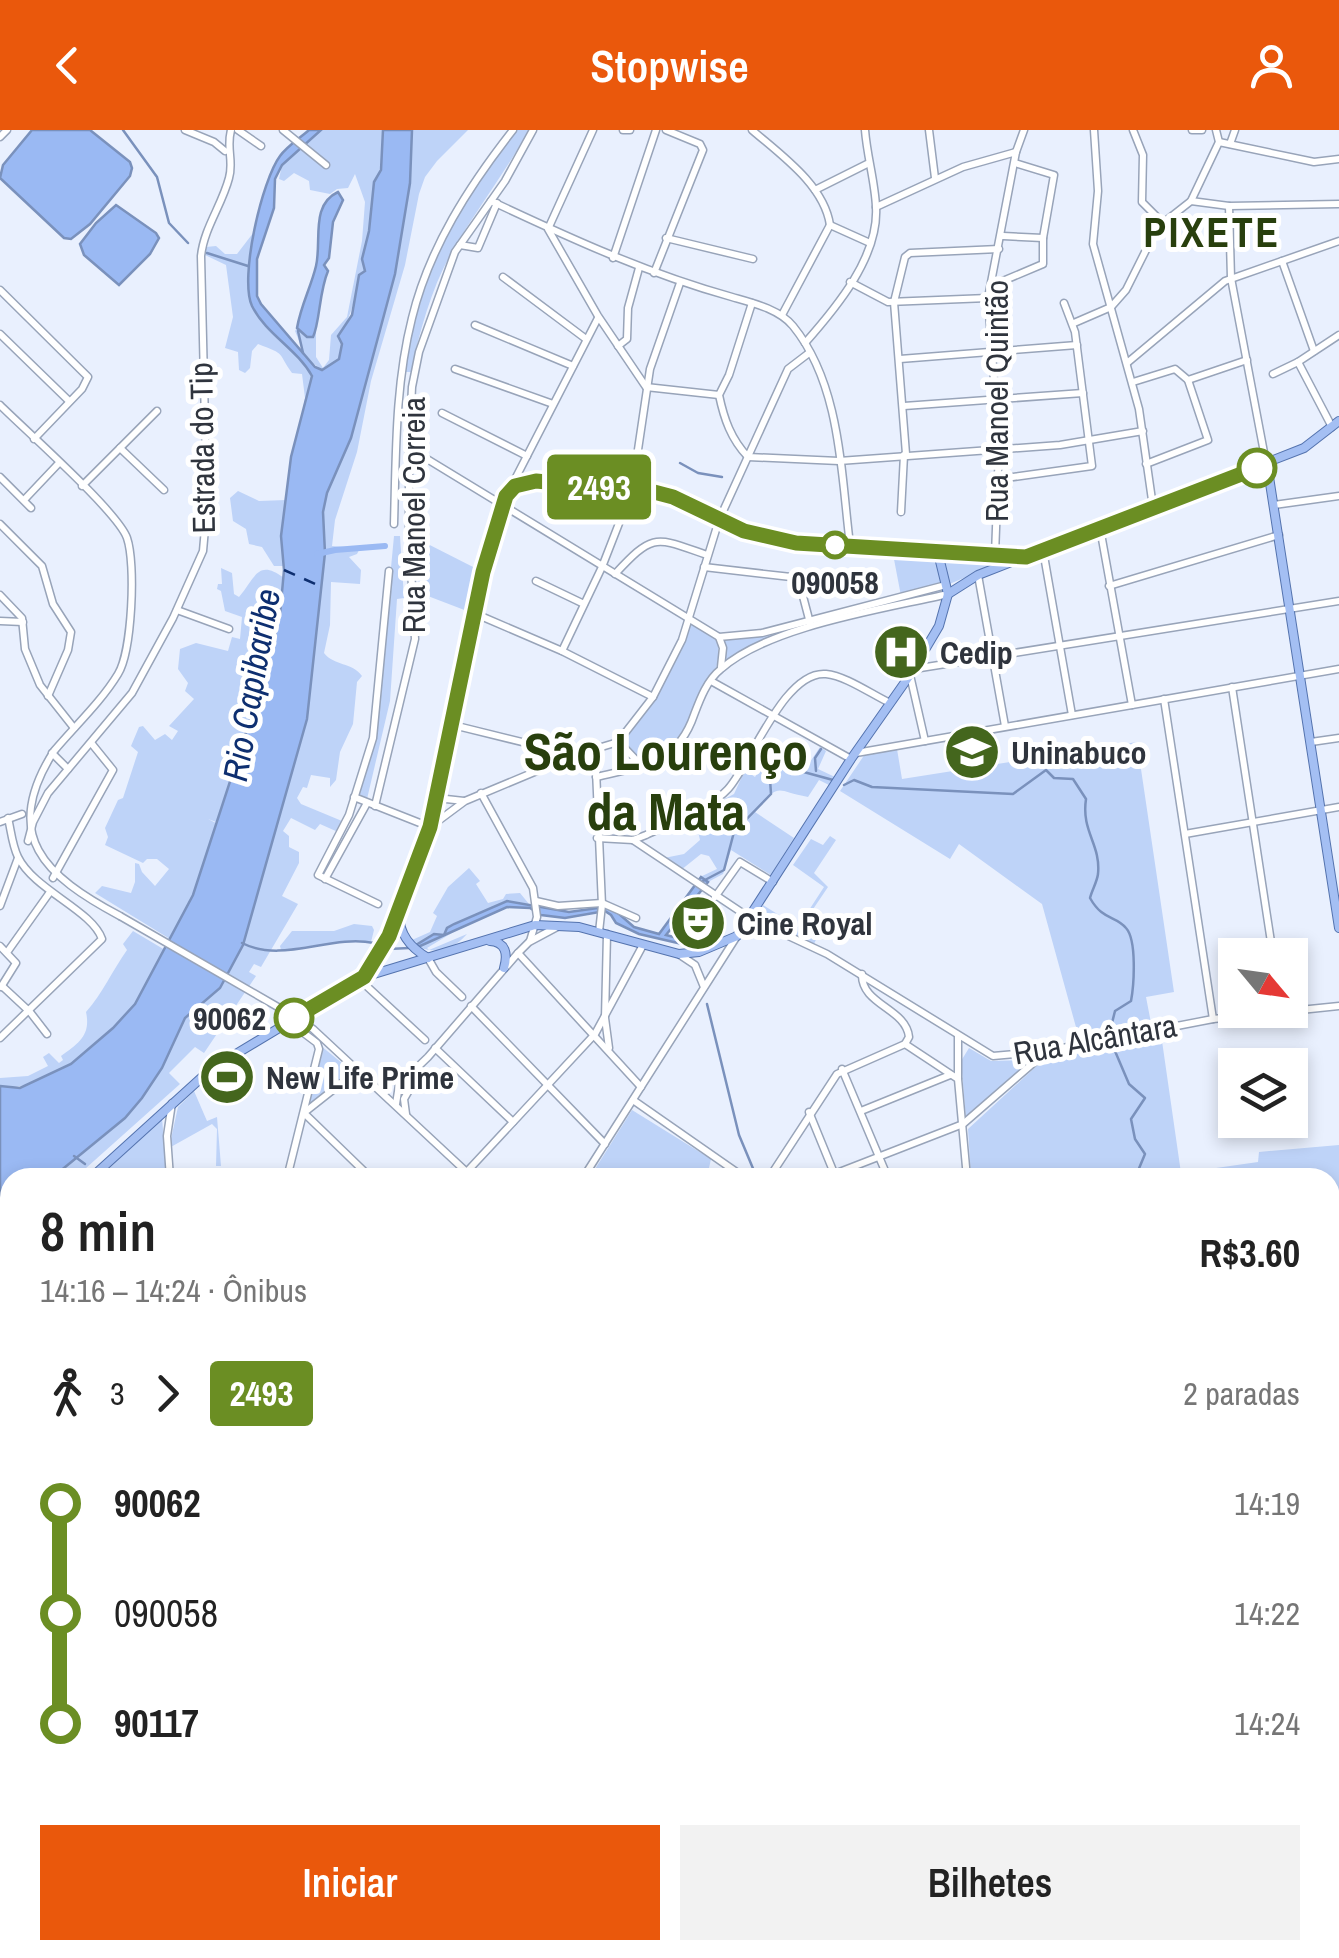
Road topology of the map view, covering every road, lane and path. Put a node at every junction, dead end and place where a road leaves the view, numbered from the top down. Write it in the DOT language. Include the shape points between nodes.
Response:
graph roads {
  1 [pos="6,130"];
  2 [pos="184,130"];
  3 [pos="283,130"];
  4 [pos="513,130"];
  5 [pos="533,130"];
  6 [pos="593,130"];
  7 [pos="656,130"];
  8 [pos="666,130"];
  9 [pos="752,130"];
  10 [pos="865,130"];
  11 [pos="929,130"];
  12 [pos="1024,130"];
  13 [pos="1094,130"];
  14 [pos="1132,130"];
  15 [pos="1192,130"];
  16 [pos="1202,130"];
  17 [pos="1216,130"];
  18 [pos="1235,130"];
  19 [pos="232,131"];
  20 [pos="0,137"];
  21 [pos="1219,142"];
  22 [pos="1230,144"];
  23 [pos="220,145"];
  24 [pos="261,146"];
  25 [pos="226,152"];
  26 [pos="1016,152"];
  27 [pos="1339,159"];
  28 [pos="1015,162"];
  29 [pos="868,164"];
  30 [pos="326,166"];
  31 [pos="935,178"];
  32 [pos="815,190"];
  33 [pos="1191,201"];
  34 [pos="494,202"];
  35 [pos="1339,204"];
  36 [pos="1229,206"];
  37 [pos="876,207"];
  38 [pos="1164,223"];
  39 [pos="830,224"];
  40 [pos="548,228"];
  41 [pos="1002,236"];
  42 [pos="666,238"];
  43 [pos="1043,238"];
  44 [pos="1339,241"];
  45 [pos="870,243"];
  46 [pos="460,245"];
  47 [pos="999,249"];
  48 [pos="613,258"];
  49 [pos="753,259"];
  50 [pos="1282,261"];
  51 [pos="639,268"];
  52 [pos="654,273"];
  53 [pos="502,277"];
  54 [pos="1232,278"];
  55 [pos="680,282"];
  56 [pos="850,282"];
  57 [pos="990,287"];
  58 [pos="0,290"];
  59 [pos="988,298"];
  60 [pos="894,302"];
  61 [pos="752,303"];
  62 [pos="1064,303"];
  63 [pos="1111,307"];
  64 [pos="782,314"];
  65 [pos="598,316"];
  66 [pos="1074,323"];
  67 [pos="474,325"];
  68 [pos="0,334"];
  69 [pos="1339,335"];
  70 [pos="586,339"];
  71 [pos="805,343"];
  72 [pos="617,346"];
  73 [pos="1077,346"];
  74 [pos="1314,351"];
  75 [pos="993,352"];
  76 [pos="809,353"];
  77 [pos="900,359"];
  78 [pos="1246,360"];
  79 [pos="1298,362"];
  80 [pos="1127,363"];
  81 [pos="573,366"];
  82 [pos="454,369"];
  83 [pos="1273,374"];
  84 [pos="1188,380"];
  85 [pos="1133,382"];
  86 [pos="646,387"];
  87 [pos="1083,392"];
  88 [pos="719,395"];
  89 [pos="996,400"];
  90 [pos="69,401"];
  91 [pos="553,404"];
  92 [pos="0,406"];
  93 [pos="904,406"];
  94 [pos="156,411"];
  95 [pos="442,413"];
  96 [pos="1336,424"];
  97 [pos="1143,431"];
  98 [pos="34,438"];
  99 [pos="1090,440"];
  100 [pos="120,448"];
  101 [pos="408,448"];
  102 [pos="999,448"];
  103 [pos="905,454"];
  104 [pos="527,456"];
  105 [pos="748,457"];
  106 [pos="839,462"];
  107 [pos="58,463"];
  108 [pos="1146,464"];
  109 [pos="1267,464"];
  110 [pos="0,477"];
  111 [pos="999,479"];
  112 [pos="82,486"];
  113 [pos="164,490"];
  114 [pos="632,490"];
  115 [pos="510,491"];
  116 [pos="1339,496"];
  117 [pos="24,500"];
  118 [pos="503,504"];
  119 [pos="1274,506"];
  120 [pos="1153,507"];
  121 [pos="31,508"];
  122 [pos="901,512"];
  123 [pos="719,520"];
  124 [pos="0,524"];
  125 [pos="394,524"];
  126 [pos="1100,528"];
  127 [pos="1279,535"];
  128 [pos="850,545"];
  129 [pos="1043,550"];
  130 [pos="938,553"];
  131 [pos="707,554"];
  132 [pos="995,555"];
  133 [pos="1026,557"];
  134 [pos="704,566"];
  135 [pos="602,567"];
  136 [pos="389,571"];
  137 [pos="615,574"];
  138 [pos="978,574"];
  139 [pos="536,581"];
  140 [pos="1109,586"];
  141 [pos="947,590"];
  142 [pos="0,596"];
  143 [pos="1339,601"];
  144 [pos="584,604"];
  145 [pos="1290,609"];
  146 [pos="177,610"];
  147 [pos="476,614"];
  148 [pos="689,620"];
  149 [pos="0,621"];
  150 [pos="23,622"];
  151 [pos="810,624"];
  152 [pos="229,629"];
  153 [pos="762,634"];
  154 [pos="718,636"];
  155 [pos="1118,637"];
  156 [pos="765,642"];
  157 [pos="1059,647"];
  158 [pos="562,651"];
  159 [pos="991,658"];
  160 [pos="721,668"];
  161 [pos="1339,669"];
  162 [pos="912,672"];
  163 [pos="1300,675"];
  164 [pos="711,681"];
  165 [pos="1232,687"];
  166 [pos="48,696"];
  167 [pos="653,696"];
  168 [pos="1164,699"];
  169 [pos="890,702"];
  170 [pos="1132,705"];
  171 [pos="1072,715"];
  172 [pos="772,716"];
  173 [pos="454,725"];
  174 [pos="1005,726"];
  175 [pos="74,728"];
  176 [pos="872,730"];
  177 [pos="1339,738"];
  178 [pos="925,741"];
  179 [pos="618,742"];
  180 [pos="1311,742"];
  181 [pos="92,744"];
  182 [pos="882,748"];
  183 [pos="590,750"];
  184 [pos="52,753"];
  185 [pos="575,755"];
  186 [pos="853,756"];
  187 [pos="642,766"];
  188 [pos="68,769"];
  189 [pos="596,777"];
  190 [pos="480,794"];
  191 [pos="354,797"];
  192 [pos="437,798"];
  193 [pos="465,801"];
  194 [pos="371,804"];
  195 [pos="1339,807"];
  196 [pos="1321,810"];
  197 [pos="22,814"];
  198 [pos="4,820"];
  199 [pos="1254,823"];
  200 [pos="430,827"];
  201 [pos="1185,834"];
  202 [pos="597,838"];
  203 [pos="633,840"];
  204 [pos="28,841"];
  205 [pos="18,858"];
  206 [pos="321,876"];
  207 [pos="1335,877"];
  208 [pos="54,878"];
  209 [pos="773,882"];
  210 [pos="50,892"];
  211 [pos="715,896"];
  212 [pos="536,902"];
  213 [pos="378,904"];
  214 [pos="0,906"];
  215 [pos="602,907"];
  216 [pos="399,908"];
  217 [pos="636,918"];
  218 [pos="750,918"];
  219 [pos="536,921"];
  220 [pos="563,925"];
  221 [pos="1339,928"];
  222 [pos="603,933"];
  223 [pos="738,936"];
  224 [pos="1271,938"];
  225 [pos="485,940"];
  226 [pos="529,942"];
  227 [pos="643,945"];
  228 [pos="0,946"];
  229 [pos="8,952"];
  230 [pos="518,952"];
  231 [pos="679,954"];
  232 [pos="428,958"];
  233 [pos="504,968"];
  234 [pos="862,974"];
  235 [pos="362,978"];
  236 [pos="1,987"];
  237 [pos="704,988"];
  238 [pos="462,997"];
  239 [pos="471,1006"];
  240 [pos="1339,1006"];
  241 [pos="1308,1009"];
  242 [pos="30,1012"];
  243 [pos="605,1018"];
  244 [pos="1218,1018"];
  245 [pos="1213,1019"];
  246 [pos="288,1022"];
  247 [pos="47,1034"];
  248 [pos="595,1034"];
  249 [pos="958,1036"];
  250 [pos="0,1038"];
  251 [pos="425,1040"];
  252 [pos="905,1044"];
  253 [pos="436,1048"];
  254 [pos="609,1050"];
  255 [pos="1046,1051"];
  256 [pos="428,1057"];
  257 [pos="842,1069"];
  258 [pos="955,1077"];
  259 [pos="342,1082"];
  260 [pos="372,1083"];
  261 [pos="399,1086"];
  262 [pos="548,1086"];
  263 [pos="641,1087"];
  264 [pos="408,1092"];
  265 [pos="396,1100"];
  266 [pos="633,1100"];
  267 [pos="173,1102"];
  268 [pos="862,1111"];
  269 [pos="809,1112"];
  270 [pos="304,1113"];
  271 [pos="406,1115"];
  272 [pos="513,1122"];
  273 [pos="963,1124"];
  274 [pos="605,1144"];
  275 [pos="879,1156"];
  276 [pos="101,1168"];
  277 [pos="169,1168"];
  278 [pos="290,1168"];
  279 [pos="361,1168"];
  280 [pos="459,1168"];
  281 [pos="474,1168"];
  282 [pos="589,1168"];
  283 [pos="731,1168"];
  284 [pos="775,1168"];
  285 [pos="833,1168"];
  286 [pos="852,1168"];
  287 [pos="884,1168"];
  288 [pos="966,1168"];
  1 -- 20 [label="street"];
  2 -- 23 [label="street"];
  3 -- 30 [label="street"];
  4 -- 125 [label="street" via="456,210 412,315 401,378"];
  5 -- 34 [label="street, Rua Manoel Correia"];
  6 -- 40 [label="street"];
  7 -- 48 [label="street"];
  8 -- 42 [label="street" via="703,147"];
  9 -- 32 [label="street"];
  10 -- 29 [label="street"];
  11 -- 31 [label="street"];
  12 -- 26 [label="street, Rua Manoel Quintão"];
  13 -- 63 [label="street" via="1093,244"];
  14 -- 38 [label="street" via="1143,156 1142,202"];
  15 -- 16 [label="street"];
  17 -- 21 [label="street"];
  18 -- 22 [label="street"];
  19 -- 23 [label="street"];
  19 -- 24 [label="street"];
  19 -- 25 [label="street, Estrada do Tip"];
  21 -- 22 [label="street"];
  21 -- 33 [label="street"];
  22 -- 27 [label="street" via="1314,162"];
  23 -- 25 [label="street"];
  25 -- 146 [label="street, Estrada do Tip" via="230,174 200,256 207,535"];
  26 -- 28 [label="street, Rua Manoel Quintão"];
  26 -- 31 [label="street"];
  28 -- 41 [label="street, Rua Manoel Quintão"];
  28 -- 43 [label="street" via="1054,175"];
  29 -- 32 [label="street"];
  29 -- 37 [label="street"];
  31 -- 37 [label="street"];
  32 -- 39 [label="street"];
  33 -- 36 [label="street"];
  33 -- 38 [label="street"];
  34 -- 40 [label="street"];
  34 -- 46 [label="street, Rua Manoel Correia"];
  34 -- 46 [label="street" via="478,248"];
  35 -- 36 [label="street"];
  36 -- 54 [label="street"];
  37 -- 45 [label="street"];
  38 -- 63 [label="street"];
  39 -- 45 [label="street"];
  39 -- 64 [label="street"];
  40 -- 48 [label="street"];
  40 -- 65 [label="street"];
  41 -- 43 [label="street"];
  41 -- 47 [label="street, Rua Manoel Quintão"];
  42 -- 49 [label="street"];
  42 -- 52 [label="street"];
  43 -- 57 [label="street" via="1042,266"];
  44 -- 50 [label="street"];
  45 -- 56 [label="street"];
  46 -- 101 [label="street, Rua Manoel Correia" via="419,352"];
  47 -- 57 [label="street, Rua Manoel Quintão"];
  47 -- 60 [label="street" via="910,253"];
  48 -- 51 [label="street"];
  50 -- 54 [label="street"];
  50 -- 74 [label="street"];
  51 -- 52 [label="street"];
  51 -- 72 [label="street" via="627,338"];
  52 -- 55 [label="street"];
  53 -- 70 [label="street"];
  54 -- 78 [label="street"];
  54 -- 80 [label="street"];
  55 -- 61 [label="street"];
  55 -- 86 [label="street"];
  56 -- 60 [label="street"];
  56 -- 71 [label="street"];
  57 -- 59 [label="street, Rua Manoel Quintão"];
  58 -- 90 [label="street" via="87,374"];
  59 -- 60 [label="street"];
  59 -- 75 [label="street, Rua Manoel Quintão"];
  60 -- 77 [label="street"];
  61 -- 64 [label="street"];
  61 -- 88 [label="street"];
  62 -- 66 [label="street"];
  63 -- 66 [label="street"];
  63 -- 80 [label="street"];
  64 -- 71 [label="street"];
  65 -- 70 [label="street"];
  65 -- 72 [label="street"];
  66 -- 73 [label="street"];
  67 -- 81 [label="street"];
  68 -- 90 [label="street"];
  69 -- 74 [label="street"];
  70 -- 81 [label="street"];
  71 -- 76 [label="street"];
  72 -- 86 [label="street"];
  73 -- 75 [label="street"];
  73 -- 87 [label="street"];
  74 -- 79 [label="street"];
  75 -- 77 [label="street"];
  75 -- 89 [label="street, Rua Manoel Quintão"];
  76 -- 105 [label="street" via="791,365"];
  76 -- 106 [label="street" via="828,400"];
  77 -- 93 [label="street"];
  78 -- 84 [label="street"];
  78 -- 109 [label="street"];
  79 -- 83 [label="street"];
  79 -- 96 [label="street"];
  80 -- 85 [label="street"];
  81 -- 91 [label="street"];
  82 -- 91 [label="street"];
  84 -- 85 [label="street" via="1175,369"];
  84 -- 108 [label="street" via="1208,440"];
  85 -- 97 [label="street"];
  86 -- 88 [label="street"];
  86 -- 114 [label="street"];
  87 -- 89 [label="street"];
  87 -- 99 [label="street"];
  88 -- 105 [label="street" via="727,426"];
  89 -- 93 [label="street"];
  89 -- 102 [label="street, Rua Manoel Quintão"];
  90 -- 98 [label="street"];
  91 -- 104 [label="street"];
  92 -- 98 [label="street"];
  93 -- 103 [label="street"];
  94 -- 100 [label="street"];
  95 -- 104 [label="street"];
  96 -- 109 [label="main road"];
  97 -- 99 [label="street"];
  97 -- 108 [label="street"];
  98 -- 107 [label="street"];
  99 -- 102 [label="street"];
  99 -- 111 [label="street" via="1089,468"];
  100 -- 112 [label="street"];
  100 -- 113 [label="street"];
  101 -- 118 [label="street"];
  101 -- 194 [label="street, Rua Manoel Correia" via="415,639"];
  102 -- 103 [label="street"];
  102 -- 111 [label="street, Rua Manoel Quintão"];
  103 -- 106 [label="street"];
  103 -- 122 [label="street"];
  104 -- 115 [label="street"];
  105 -- 106 [label="street"];
  105 -- 123 [label="street"];
  106 -- 128 [label="street"];
  107 -- 112 [label="street"];
  107 -- 117 [label="street"];
  108 -- 120 [label="street"];
  109 -- 119 [label="main road"];
  109 -- 120 [label="main road"];
  110 -- 117 [label="street"];
  111 -- 132 [label="street, Rua Manoel Quintão"];
  112 -- 175 [label="street" via="122,527 131,556 124,659"];
  114 -- 115 [label="main road" via="536,481"];
  114 -- 123 [label="main road" via="673,497"];
  114 -- 135 [label="street"];
  115 -- 118 [label="main road"];
  116 -- 119 [label="street"];
  117 -- 121 [label="street"];
  118 -- 135 [label="street"];
  118 -- 147 [label="main road"];
  119 -- 127 [label="main road"];
  120 -- 126 [label="main road"];
  123 -- 128 [label="main road" via="764,537"];
  123 -- 131 [label="street"];
  124 -- 166 [label="street" via="46,572 53,604 71,632"];
  126 -- 129 [label="main road"];
  126 -- 140 [label="street"];
  127 -- 140 [label="street"];
  127 -- 145 [label="main road"];
  128 -- 130 [label="main road"];
  129 -- 133 [label="main road"];
  129 -- 157 [label="street"];
  130 -- 132 [label="main road"];
  130 -- 141 [label="main road"];
  131 -- 134 [label="street"];
  131 -- 137 [label="street" via="658,540 638,548"];
  132 -- 133 [label="main road"];
  133 -- 138 [label="main road"];
  134 -- 148 [label="street"];
  134 -- 151 [label="street" via="791,577 800,585"];
  135 -- 137 [label="street"];
  135 -- 144 [label="street"];
  136 -- 191 [label="street" via="376,724"];
  137 -- 148 [label="street"];
  138 -- 141 [label="main road"];
  138 -- 159 [label="street"];
  139 -- 144 [label="street"];
  140 -- 155 [label="street"];
  141 -- 151 [label="street"];
  141 -- 162 [label="main road" via="944,615"];
  142 -- 150 [label="street"];
  143 -- 145 [label="street"];
  144 -- 158 [label="street"];
  145 -- 155 [label="street"];
  145 -- 163 [label="main road"];
  146 -- 152 [label="street"];
  146 -- 181 [label="street, Estrada do Tip" via="134,690"];
  147 -- 158 [label="street"];
  147 -- 173 [label="main road"];
  148 -- 154 [label="street"];
  148 -- 167 [label="street"];
  149 -- 150 [label="street"];
  150 -- 166 [label="street" via="31,668"];
  151 -- 153 [label="street"];
  151 -- 156 [label="street"];
  153 -- 154 [label="street"];
  153 -- 156 [label="street"];
  154 -- 160 [label="street"];
  155 -- 157 [label="street"];
  155 -- 170 [label="street"];
  156 -- 160 [label="street"];
  157 -- 159 [label="street"];
  157 -- 171 [label="street"];
  158 -- 167 [label="street"];
  159 -- 162 [label="street"];
  159 -- 174 [label="street"];
  160 -- 164 [label="street"];
  161 -- 163 [label="street"];
  162 -- 169 [label="main road"];
  162 -- 178 [label="street"];
  163 -- 165 [label="street"];
  163 -- 180 [label="main road"];
  164 -- 172 [label="street"];
  164 -- 187 [label="street" via="684,739 664,758"];
  165 -- 168 [label="street"];
  165 -- 199 [label="street"];
  166 -- 175 [label="street"];
  167 -- 179 [label="street"];
  168 -- 170 [label="street"];
  168 -- 201 [label="street, Rua Alcântara"];
  169 -- 172 [label="street" via="824,673 795,689"];
  169 -- 176 [label="main road"];
  170 -- 171 [label="street"];
  171 -- 174 [label="street"];
  172 -- 186 [label="street"];
  172 -- 203 [label="street" via="725,793"];
  173 -- 185 [label="street"];
  173 -- 192 [label="main road"];
  174 -- 178 [label="street"];
  175 -- 184 [label="street"];
  176 -- 182 [label="street"];
  176 -- 186 [label="main road"];
  177 -- 180 [label="street"];
  178 -- 182 [label="street"];
  179 -- 183 [label="street"];
  179 -- 187 [label="street"];
  180 -- 196 [label="main road"];
  181 -- 188 [label="street, Estrada do Tip"];
  181 -- 208 [label="street" via="112,770"];
  182 -- 186 [label="street"];
  183 -- 185 [label="street"];
  183 -- 189 [label="street"];
  184 -- 188 [label="street"];
  184 -- 197 [label="street" via="32,782"];
  185 -- 190 [label="street"];
  186 -- 209 [label="main road"];
  187 -- 189 [label="street"];
  188 -- 204 [label="street, Estrada do Tip" via="41,806"];
  189 -- 202 [label="street"];
  190 -- 193 [label="street"];
  190 -- 212 [label="street"];
  191 -- 194 [label="street"];
  191 -- 206 [label="street"];
  192 -- 193 [label="street"];
  192 -- 200 [label="main road"];
  193 -- 200 [label="street"];
  194 -- 200 [label="street"];
  194 -- 206 [label="street, Rua Manoel Correia"];
  195 -- 196 [label="street"];
  196 -- 199 [label="street"];
  196 -- 207 [label="main road"];
  197 -- 198 [label="street"];
  197 -- 204 [label="street"];
  198 -- 205 [label="street"];
  199 -- 201 [label="street"];
  199 -- 224 [label="street"];
  200 -- 216 [label="main road"];
  201 -- 245 [label="street, Rua Alcântara"];
  202 -- 203 [label="street"];
  202 -- 215 [label="street"];
  203 -- 211 [label="street, Rua Alcântara"];
  204 -- 208 [label="street"];
  205 -- 210 [label="street"];
  205 -- 214 [label="street"];
  206 -- 213 [label="street"];
  207 -- 221 [label="main road"];
  208 -- 260 [label="street, bridge" via="290,1014"];
  209 -- 211 [label="street" via="738,863"];
  209 -- 218 [label="main road"];
  210 -- 229 [label="street"];
  210 -- 242 [label="street" via="102,939"];
  211 -- 218 [label="street, Rua Alcântara"];
  212 -- 215 [label="street"];
  212 -- 219 [label="street"];
  215 -- 217 [label="street"];
  215 -- 222 [label="street"];
  216 -- 232 [label="main road" via="400,930"];
  216 -- 235 [label="main road" via="383,950"];
  218 -- 223 [label="main road"];
  218 -- 234 [label="street, Rua Alcântara"];
  219 -- 220 [label="main road"];
  219 -- 225 [label="main road"];
  219 -- 226 [label="street"];
  220 -- 222 [label="main road"];
  220 -- 226 [label="street"];
  222 -- 227 [label="main road"];
  222 -- 243 [label="street"];
  223 -- 231 [label="main road"];
  223 -- 237 [label="street"];
  225 -- 232 [label="main road"];
  225 -- 233 [label="main road" via="502,945"];
  226 -- 230 [label="street"];
  227 -- 231 [label="main road"];
  227 -- 243 [label="street"];
  228 -- 229 [label="street"];
  229 -- 236 [label="street" via="16,963"];
  230 -- 233 [label="street"];
  230 -- 248 [label="street"];
  231 -- 237 [label="street" via="694,965"];
  232 -- 235 [label="main road"];
  232 -- 238 [label="street"];
  233 -- 239 [label="street"];
  234 -- 249 [label="street, Rua Alcântara"];
  234 -- 252 [label="street" via="867,993 906,1025"];
  235 -- 246 [label="main road"];
  235 -- 251 [label="street"];
  236 -- 242 [label="street"];
  237 -- 263 [label="street"];
  239 -- 253 [label="street"];
  239 -- 262 [label="street"];
  240 -- 241 [label="street"];
  242 -- 247 [label="street"];
  242 -- 250 [label="street"];
  243 -- 248 [label="street"];
  243 -- 254 [label="street"];
  244 -- 245 [label="street"];
  245 -- 255 [label="street, Rua Alcântara"];
  246 -- 267 [label="main road" via="210,1069"];
  246 -- 270 [label="street" via="319,1049"];
  248 -- 254 [label="street"];
  248 -- 262 [label="street"];
  249 -- 255 [label="street, Rua Alcântara" via="993,1056"];
  249 -- 258 [label="street"];
  252 -- 257 [label="street"];
  252 -- 258 [label="street"];
  253 -- 256 [label="street"];
  253 -- 272 [label="street"];
  254 -- 263 [label="street"];
  255 -- 273 [label="street"];
  256 -- 261 [label="street"];
  256 -- 264 [label="street"];
  257 -- 268 [label="street"];
  257 -- 269 [label="street"];
  258 -- 268 [label="street"];
  258 -- 273 [label="street"];
  259 -- 270 [label="street"];
  260 -- 261 [label="street"];
  260 -- 265 [label="street"];
  261 -- 265 [label="street"];
  262 -- 272 [label="street"];
  262 -- 274 [label="street"];
  263 -- 266 [label="street"];
  264 -- 265 [label="street"];
  264 -- 271 [label="street"];
  265 -- 271 [label="street"];
  266 -- 274 [label="street"];
  266 -- 283 [label="street"];
  267 -- 276 [label="main road"];
  267 -- 277 [label="street"];
  268 -- 275 [label="street"];
  269 -- 284 [label="street"];
  269 -- 285 [label="street"];
  270 -- 278 [label="street"];
  270 -- 279 [label="street"];
  271 -- 280 [label="street"];
  272 -- 281 [label="street"];
  273 -- 275 [label="street"];
  273 -- 288 [label="street"];
  274 -- 282 [label="street"];
  275 -- 286 [label="street"];
  275 -- 287 [label="street"];
}
